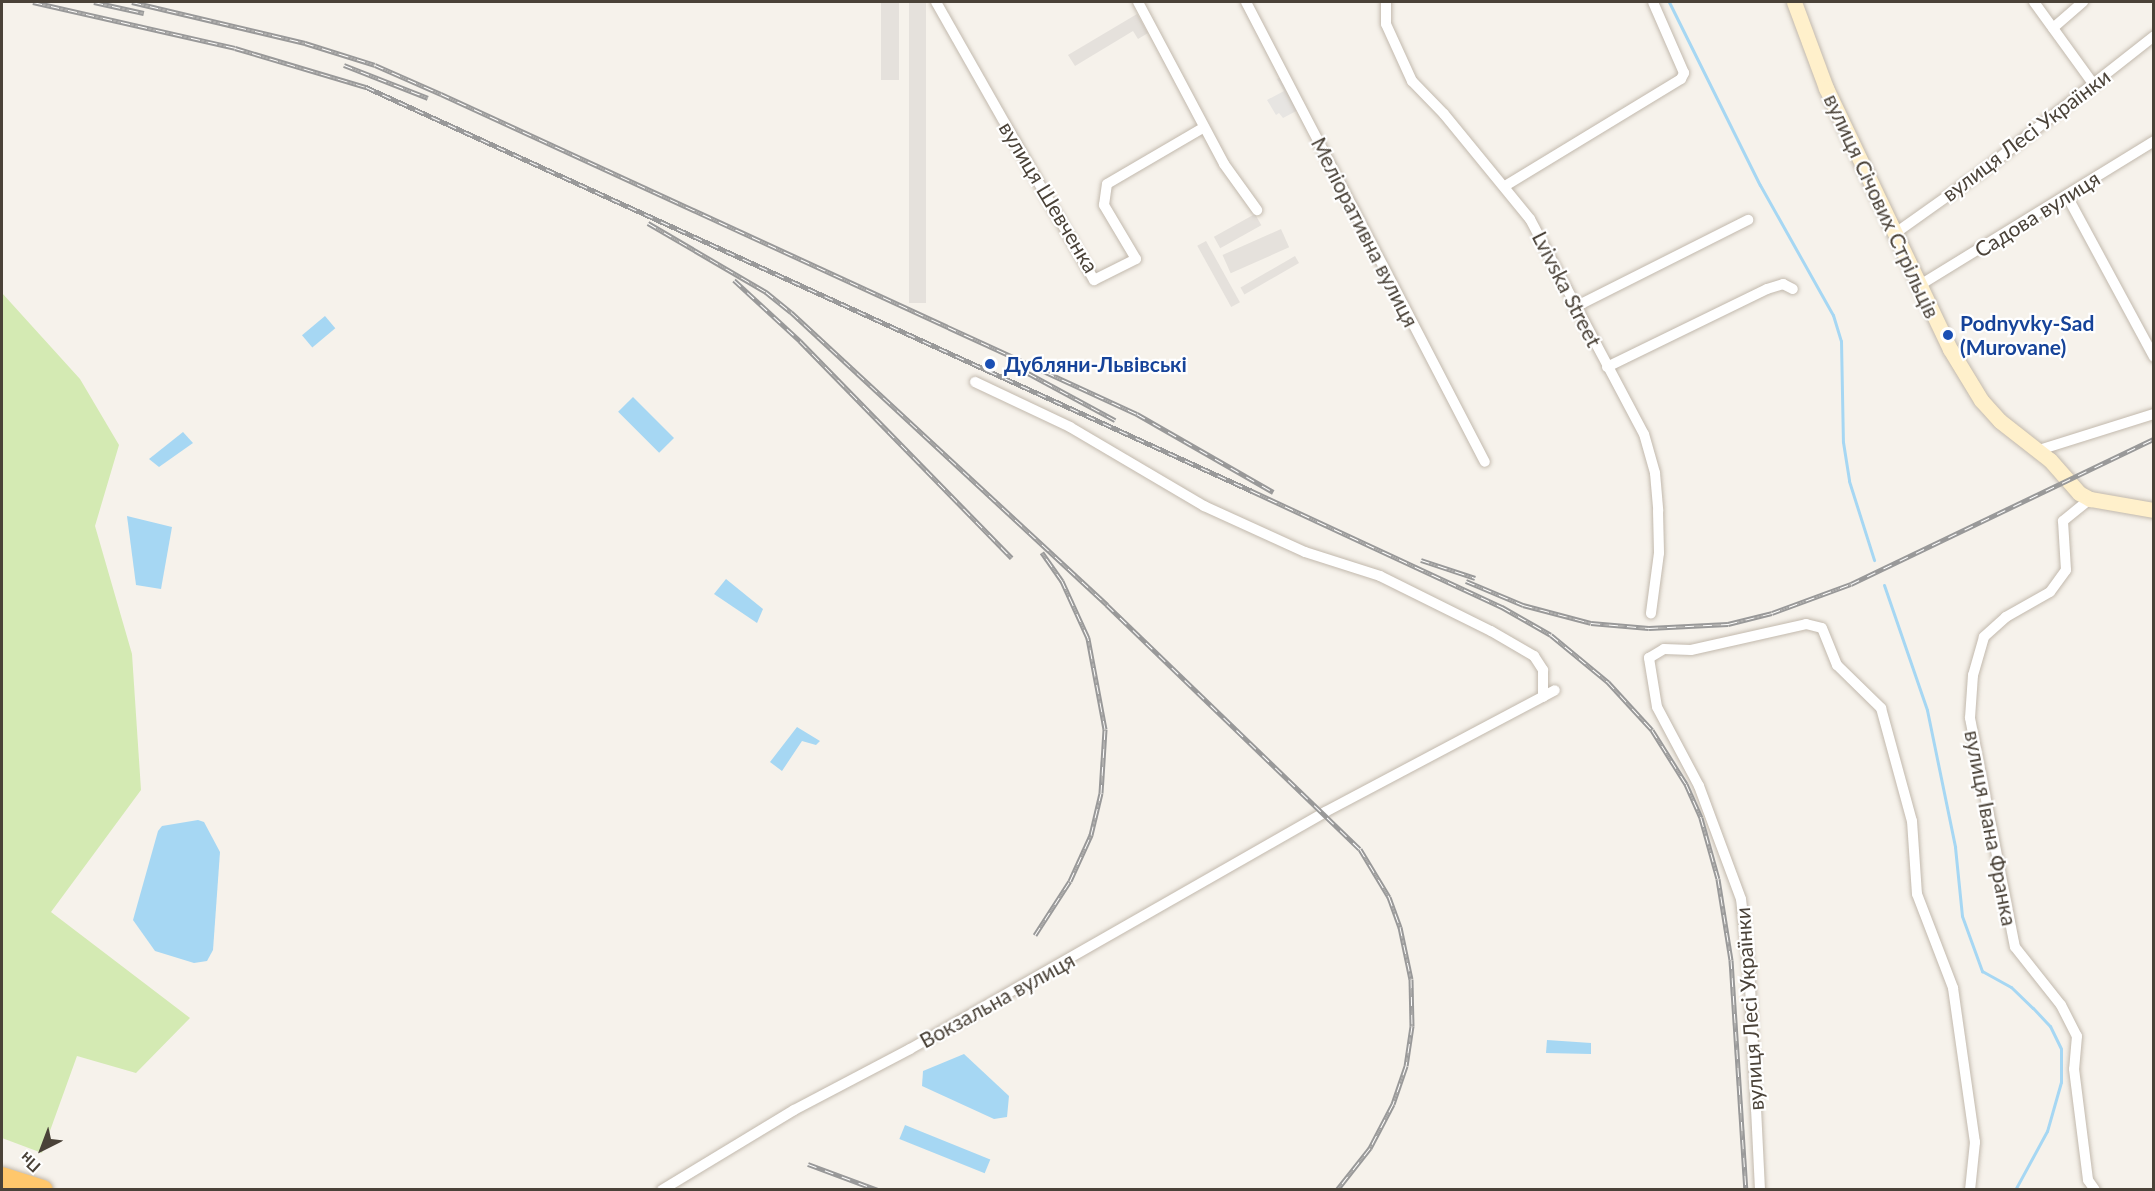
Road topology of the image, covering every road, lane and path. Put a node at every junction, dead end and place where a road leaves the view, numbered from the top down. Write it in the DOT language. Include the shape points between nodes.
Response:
graph roads {
  1 [pos="936,2"];
  2 [pos="1138,2"];
  3 [pos="1245,2"];
  4 [pos="1386,2"];
  5 [pos="1653,2"];
  6 [pos="1794,2"];
  7 [pos="2034,2"];
  8 [pos="2083,2"];
  9 [pos="2053,28"];
  10 [pos="2154,36"];
  11 [pos="2094,85"];
  12 [pos="1203,128"];
  13 [pos="2154,141"];
  14 [pos="1505,186"];
  15 [pos="2067,196"];
  16 [pos="1257,210"];
  17 [pos="1748,220"];
  18 [pos="1897,232"];
  19 [pos="1920,285"];
  20 [pos="1793,289"];
  21 [pos="1575,307"];
  22 [pos="2154,357"];
  23 [pos="1607,367"];
  24 [pos="975,382"];
  25 [pos="2154,414"];
  26 [pos="2039,450"];
  27 [pos="1485,462"];
  28 [pos="2090,499"];
  29 [pos="2154,510"];
  30 [pos="1651,613"];
  31 [pos="1555,690"];
  32 [pos="1543,697"];
  33 [pos="2,1177"];
  34 [pos="43,1190"];
  35 [pos="662,1190"];
  36 [pos="1760,1190"];
  37 [pos="1970,1190"];
  38 [pos="2095,1190"];
  1 -- 12 [label="street, вулиця Шевченка" via="1094,280 1136,259 1104,205 1107,184"];
  2 -- 12 [label="street"];
  3 -- 27 [label="street, Меліоративна вулиця"];
  4 -- 14 [label="street, Lvivska Street" via="1386,24 1412,81"];
  5 -- 14 [label="street" via="1684,73 1681,79"];
  6 -- 18 [label="street, вулиця Січових Стрільців" via="1826,88"];
  7 -- 9 [label="street"];
  8 -- 9 [label="street"];
  9 -- 11 [label="street"];
  10 -- 11 [label="street, вулиця Лесі Українки"];
  11 -- 18 [label="street, вулиця Лесі Українки"];
  12 -- 16 [label="street"];
  13 -- 15 [label="street, Садова вулиця"];
  14 -- 21 [label="street, Lvivska Street" via="1541,238"];
  15 -- 19 [label="street, Садова вулиця"];
  15 -- 22 [label="street"];
  17 -- 21 [label="street"];
  18 -- 19 [label="street, вулиця Січових Стрільців"];
  19 -- 26 [label="street, вулиця Січових Стрільців" via="1950,350 1981,400 2000,421"];
  20 -- 23 [label="street" via="1783,284 1767,289"];
  21 -- 23 [label="street, Lvivska Street"];
  23 -- 30 [label="street, Lvivska Street" via="1644,434 1654,473 1659,553"];
  24 -- 32 [label="street" via="1070,427 1204,506 1305,552 1380,576 1491,631 1534,656 1543,670"];
  25 -- 26 [label="street"];
  26 -- 28 [label="street, вулиця Січових Стрільців" via="2074,489"];
  28 -- 29 [label="street"];
  28 -- 38 [label="street, вулиця Івана Франка" via="2063,521 2066,570 2055,585 1984,637 1973,675 1970,718 2015,947 2061,1005 2078,1036 2074,1070 2088,1180"];
  31 -- 32 [label="street"];
  32 -- 35 [label="street, Вокзальна вулиця" via="1331,809 960,1021 794,1110"];
  33 -- 34 [label="highway"];
  36 -- 37 [label="street, вулиця Лесі Українки" via="1749,968 1741,899 1699,786 1657,706 1649,658 1664,649 1691,650 1806,624 1818,625 1837,665 1881,708 1912,820 1917,894 1953,988 1975,1142"];
}
